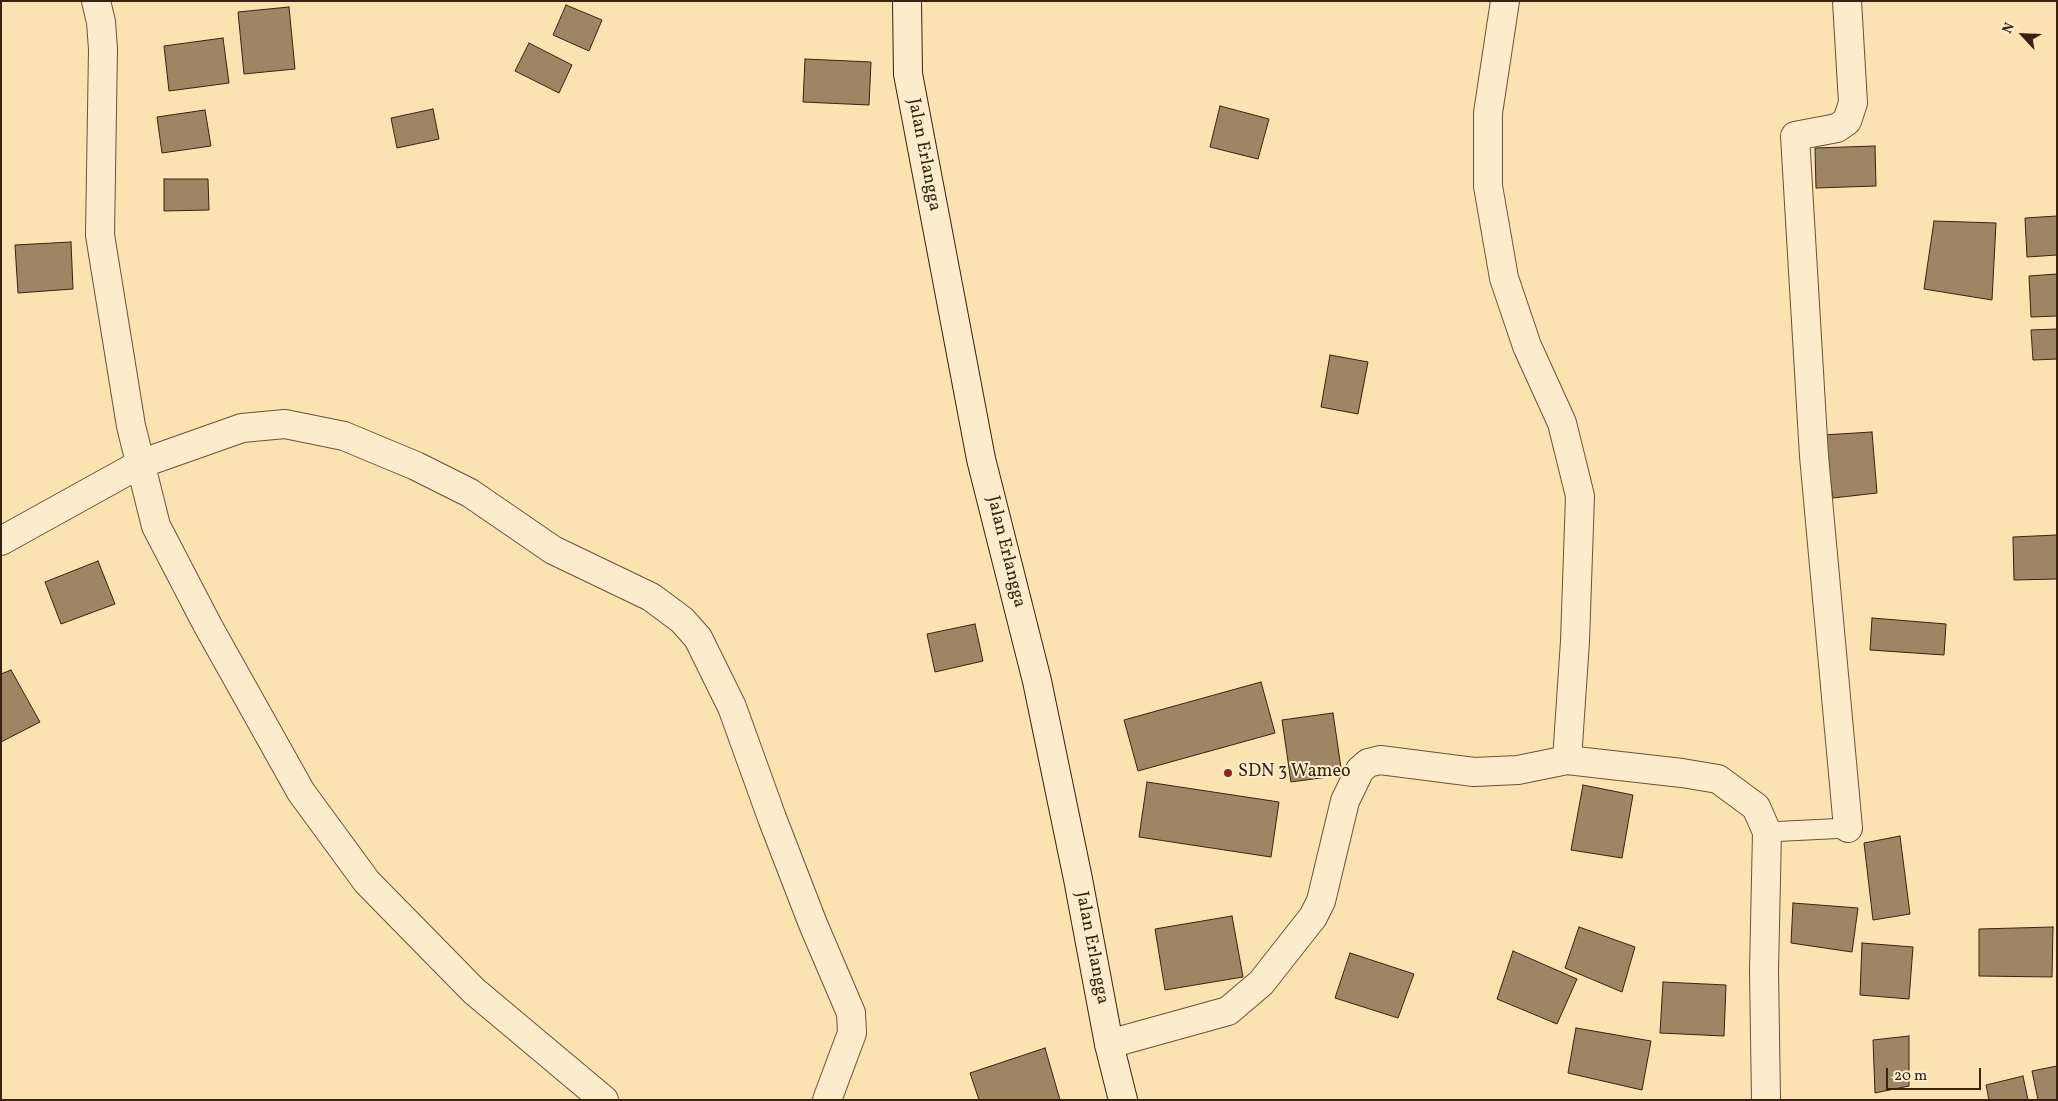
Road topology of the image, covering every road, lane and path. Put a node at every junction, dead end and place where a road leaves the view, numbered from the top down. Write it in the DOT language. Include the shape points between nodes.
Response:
graph roads {
  1 [pos="96,1"];
  2 [pos="907,1"];
  3 [pos="1505,1"];
  4 [pos="1847,1"];
  5 [pos="140,464"];
  6 [pos="1,542"];
  7 [pos="1567,760"];
  8 [pos="1848,828"];
  9 [pos="1767,832"];
  10 [pos="1109,1044"];
  11 [pos="604,1100"];
  12 [pos="827,1100"];
  13 [pos="1123,1100"];
  14 [pos="1766,1100"];
  1 -- 5 [label="street" via="102,22 103,49 100,234"];
  2 -- 10 [label="street, Jalan Erlangga" via="908,74 981,459 1037,681"];
  3 -- 7 [label="street" via="1488,112 1488,186 1504,278 1527,346 1562,422 1580,496"];
  4 -- 8 [label="street" via="1853,103 1847,121 1837,128 1795,136 1814,456"];
  5 -- 6 [label="street"];
  5 -- 11 [label="street" via="156,526 301,792 361,874 474,991"];
  5 -- 12 [label="street" via="242,428 285,424 344,436 470,493 554,550 651,597 682,620 698,638 732,707 813,924 852,1013 852,1033"];
  7 -- 9 [label="street" via="1718,779 1756,807"];
  7 -- 10 [label="street" via="1518,770 1474,772 1380,760 1368,763 1360,770 1345,801 1321,901 1313,917 1261,983 1228,1011"];
  8 -- 9 [label="lane"];
  9 -- 14 [label="street"];
  10 -- 13 [label="street, Jalan Erlangga"];
}
